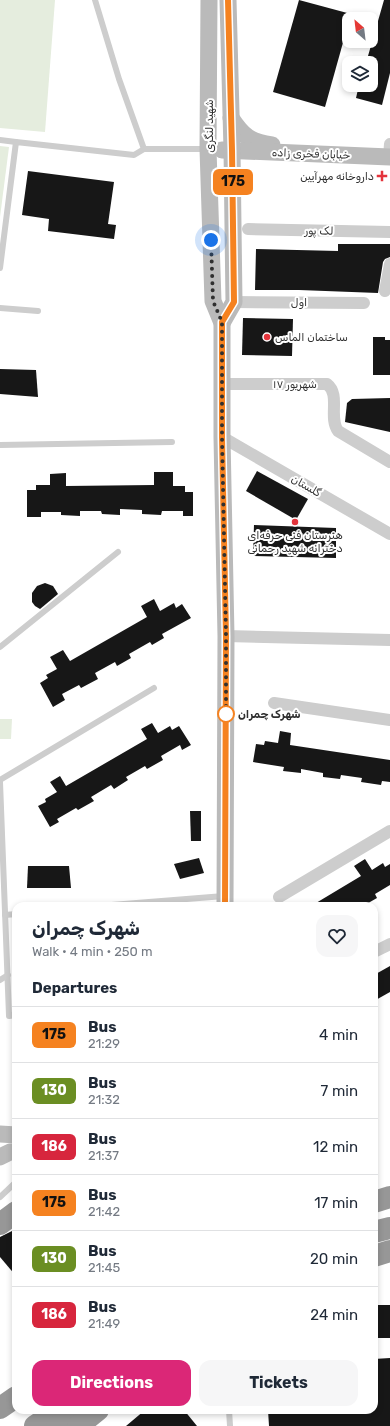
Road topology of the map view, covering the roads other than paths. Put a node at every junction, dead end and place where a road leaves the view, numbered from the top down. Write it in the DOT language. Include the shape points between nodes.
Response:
graph roads {
  1 [pos="95,0"];
  2 [pos="209,0"];
  3 [pos="228,0"];
  4 [pos="232,118"];
  5 [pos="0,140"];
  6 [pos="16,142"];
  7 [pos="144,149"];
  8 [pos="208,149"];
  9 [pos="232,150"];
  10 [pos="286,152"];
  11 [pos="390,154"];
  12 [pos="2,229"];
  13 [pos="248,229"];
  14 [pos="390,232"];
  15 [pos="390,264"];
  16 [pos="0,268"];
  17 [pos="385,291"];
  18 [pos="234,302"];
  19 [pos="364,303"];
  20 [pos="0,308"];
  21 [pos="38,311"];
  22 [pos="222,322"];
  23 [pos="223,384"];
  24 [pos="222,437"];
  25 [pos="172,442"];
  26 [pos="0,445"];
  27 [pos="390,462"];
  28 [pos="390,534"];
  29 [pos="118,552"];
  30 [pos="226,636"];
  31 [pos="390,640"];
  32 [pos="0,647"];
  33 [pos="154,688"];
  34 [pos="274,703"];
  35 [pos="390,720"];
  36 [pos="0,781"];
  37 [pos="390,831"];
  38 [pos="279,897"];
  39 [pos="225,901"];
  40 [pos="200,902"];
  41 [pos="12,914"];
  42 [pos="5,915"];
  43 [pos="390,944"];
  44 [pos="378,950"];
  45 [pos="8,975"];
  46 [pos="0,980"];
  47 [pos="12,1016"];
  48 [pos="0,1134"];
  49 [pos="12,1135"];
  50 [pos="12,1186"];
  51 [pos="0,1197"];
  52 [pos="390,1197"];
  53 [pos="378,1201"];
  54 [pos="390,1211"];
  55 [pos="378,1213"];
  56 [pos="12,1215"];
  57 [pos="0,1224"];
  58 [pos="390,1228"];
  59 [pos="378,1231"];
  60 [pos="390,1239"];
  61 [pos="378,1242"];
  62 [pos="390,1251"];
  63 [pos="378,1255"];
  64 [pos="43,1414"];
  65 [pos="53,1414"];
  66 [pos="74,1414"];
  67 [pos="93,1414"];
  68 [pos="229,1414"];
  69 [pos="26,1426"];
  70 [pos="35,1426"];
  71 [pos="57,1426"];
  72 [pos="78,1426"];
  73 [pos="230,1426"];
  1 -- 7 [label="lane"];
  2 -- 8 [label="main road, شهید لنگری"];
  3 -- 4 [label="main road, شهید لنگری"];
  4 -- 9 [label="main road, شهید لنگری"];
  4 -- 10 [label="main road" via="247,137 257,143 274,145"];
  5 -- 6 [label="lane"];
  6 -- 7 [label="lane" via="134,155"];
  6 -- 12 [label="lane"];
  7 -- 8 [label="lane"];
  8 -- 9 [label="main road, خیابان فخری زاده"];
  8 -- 22 [label="main road, شهید لنگری" via="213,301"];
  9 -- 10 [label="main road, خیابان فخری زاده"];
  9 -- 18 [label="main road, شهید لنگری"];
  10 -- 11 [label="main road, خیابان فخری زاده"];
  12 -- 16 [label="lane"];
  13 -- 14 [label="street, لک پور"];
  15 -- 17 [label="street"];
  18 -- 19 [label="street, اول"];
  18 -- 22 [label="main road"];
  20 -- 21 [label="lane"];
  22 -- 23 [label="main road, شهید لنگری"];
  23 -- 24 [label="main road, شهید لنگری"];
  23 -- 27 [label="street, ۱۷ شهریور" via="327,384 334,392 333,420 338,431"];
  24 -- 28 [label="street, گلستان"];
  24 -- 30 [label="main road, شهید لنگری"];
  25 -- 26 [label="lane"];
  29 -- 32 [label="lane"];
  30 -- 31 [label="street"];
  30 -- 39 [label="main road, شهید لنگری"];
  33 -- 36 [label="lane"];
  34 -- 35 [label="street"];
  36 -- 42 [label="lane"];
  37 -- 38 [label="street"];
  39 -- 40 [label="lane"];
  41 -- 42 [label="lane"];
  42 -- 45 [label="lane"];
  43 -- 44 [label="street"];
  45 -- 46 [label="lane"];
  45 -- 47 [label="lane" via="9,1016"];
  48 -- 49 [label="main road"];
  50 -- 51 [label="lane"];
  52 -- 53 [label="highway"];
  54 -- 55 [label="highway"];
  56 -- 57 [label="highway"];
  58 -- 59 [label="highway"];
  60 -- 61 [label="highway"];
  62 -- 63 [label="highway"];
  64 -- 69 [label="highway"];
  65 -- 70 [label="highway"];
  66 -- 71 [label="highway"];
  67 -- 72 [label="highway"];
  68 -- 73 [label="lane"];
}
